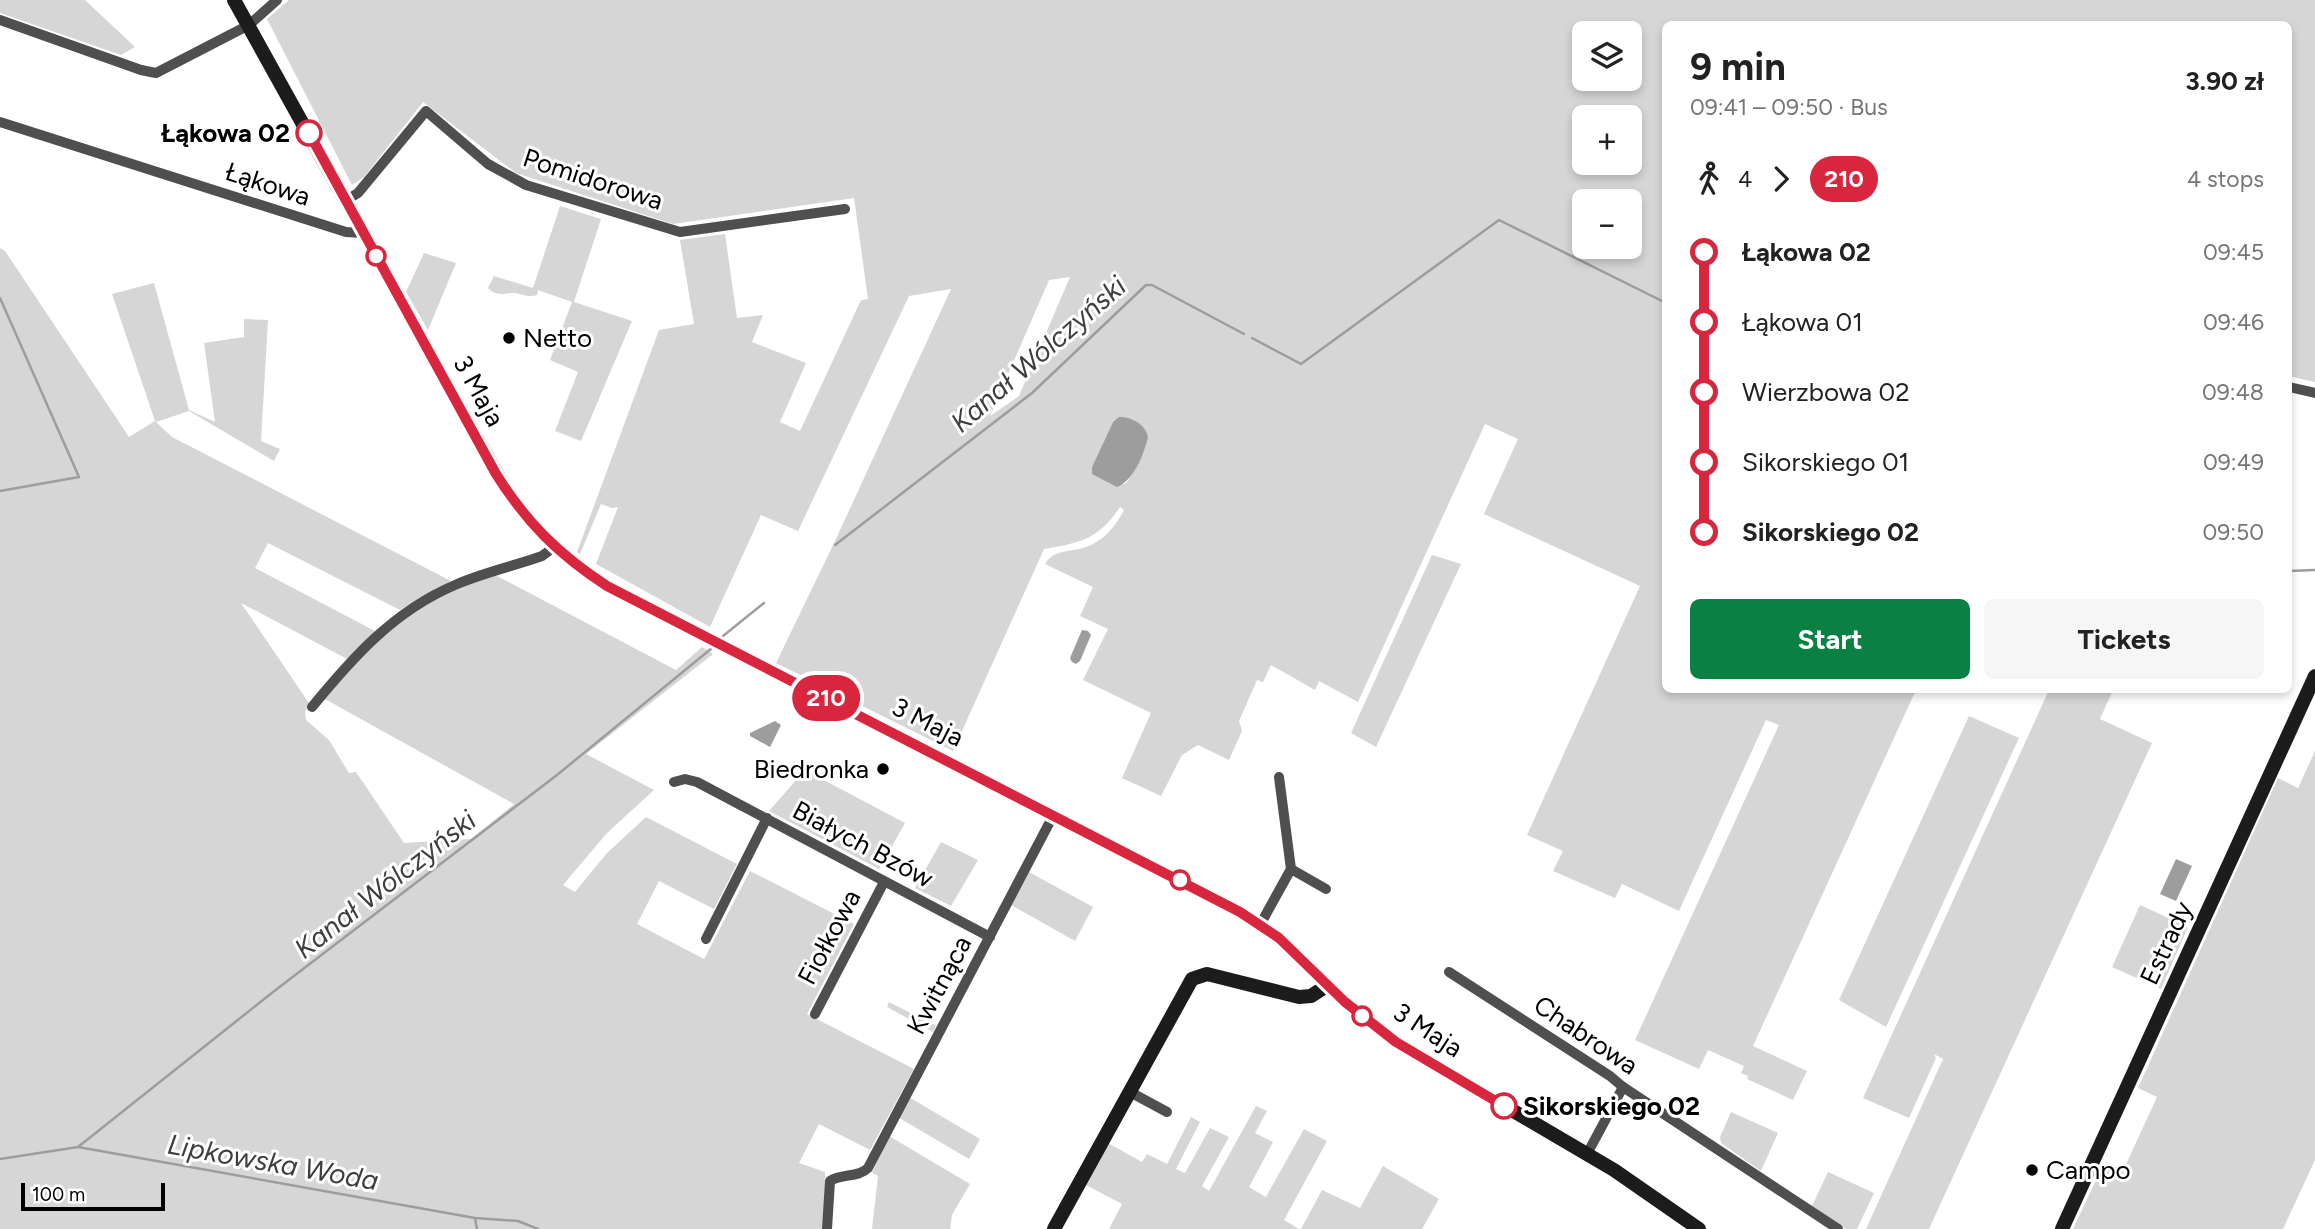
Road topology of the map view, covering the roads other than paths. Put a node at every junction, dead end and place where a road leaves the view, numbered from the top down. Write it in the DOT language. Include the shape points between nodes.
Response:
graph roads {
  1 [pos="234,0"];
  2 [pos="276,0"];
  3 [pos="0,20"];
  4 [pos="249,25"];
  5 [pos="0,122"];
  6 [pos="345,201"];
  7 [pos="845,209"];
  8 [pos="363,233"];
  9 [pos="2292,388"];
  10 [pos="2315,393"];
  11 [pos="554,547"];
  12 [pos="2315,676"];
  13 [pos="312,707"];
  14 [pos="1279,778"];
  15 [pos="674,782"];
  16 [pos="1054,814"];
  17 [pos="767,818"];
  18 [pos="1292,869"];
  19 [pos="884,882"];
  20 [pos="1326,889"];
  21 [pos="1260,925"];
  22 [pos="990,937"];
  23 [pos="706,939"];
  24 [pos="1449,972"];
  25 [pos="1328,985"];
  26 [pos="815,1014"];
  27 [pos="1623,1087"];
  28 [pos="1130,1092"];
  29 [pos="1167,1112"];
  30 [pos="1587,1154"];
  31 [pos="827,1229"];
  32 [pos="1054,1229"];
  33 [pos="1699,1229"];
  34 [pos="1838,1229"];
  35 [pos="2062,1229"];
  1 -- 4 [label="street, 3 Maja"];
  2 -- 4 [label="street"];
  3 -- 4 [label="street" via="152,73"];
  4 -- 6 [label="street, 3 Maja"];
  5 -- 8 [label="street, Łąkowa" via="346,232"];
  6 -- 7 [label="street, Pomidorowa" via="358,193 426,111 488,164 526,185 680,232"];
  6 -- 8 [label="street, 3 Maja"];
  8 -- 11 [label="street, 3 Maja" via="496,474 522,513"];
  9 -- 10 [label="street"];
  11 -- 13 [label="street" via="542,556 465,580 404,613 375,636"];
  11 -- 16 [label="street, 3 Maja" via="607,586"];
  12 -- 35 [label="street, Estrady"];
  14 -- 18 [label="street"];
  15 -- 17 [label="street, Białych Bzów" via="697,782"];
  16 -- 21 [label="street, 3 Maja"];
  16 -- 22 [label="street, Kwitnąca"];
  17 -- 19 [label="street, Białych Bzów"];
  17 -- 23 [label="street"];
  18 -- 20 [label="street"];
  18 -- 21 [label="street"];
  19 -- 22 [label="street, Białych Bzów"];
  19 -- 26 [label="street, Fiołkowa"];
  21 -- 25 [label="street, 3 Maja"];
  22 -- 31 [label="street, Kwitnąca" via="868,1168 829,1183"];
  24 -- 27 [label="street, Chabrowa"];
  25 -- 28 [label="street" via="1311,996 1298,997 1212,975 1196,976"];
  25 -- 30 [label="street, 3 Maja" via="1396,1042"];
  27 -- 30 [label="street"];
  27 -- 34 [label="street, Chabrowa"];
  28 -- 29 [label="street"];
  28 -- 32 [label="street"];
  30 -- 33 [label="street, 3 Maja"];
}
